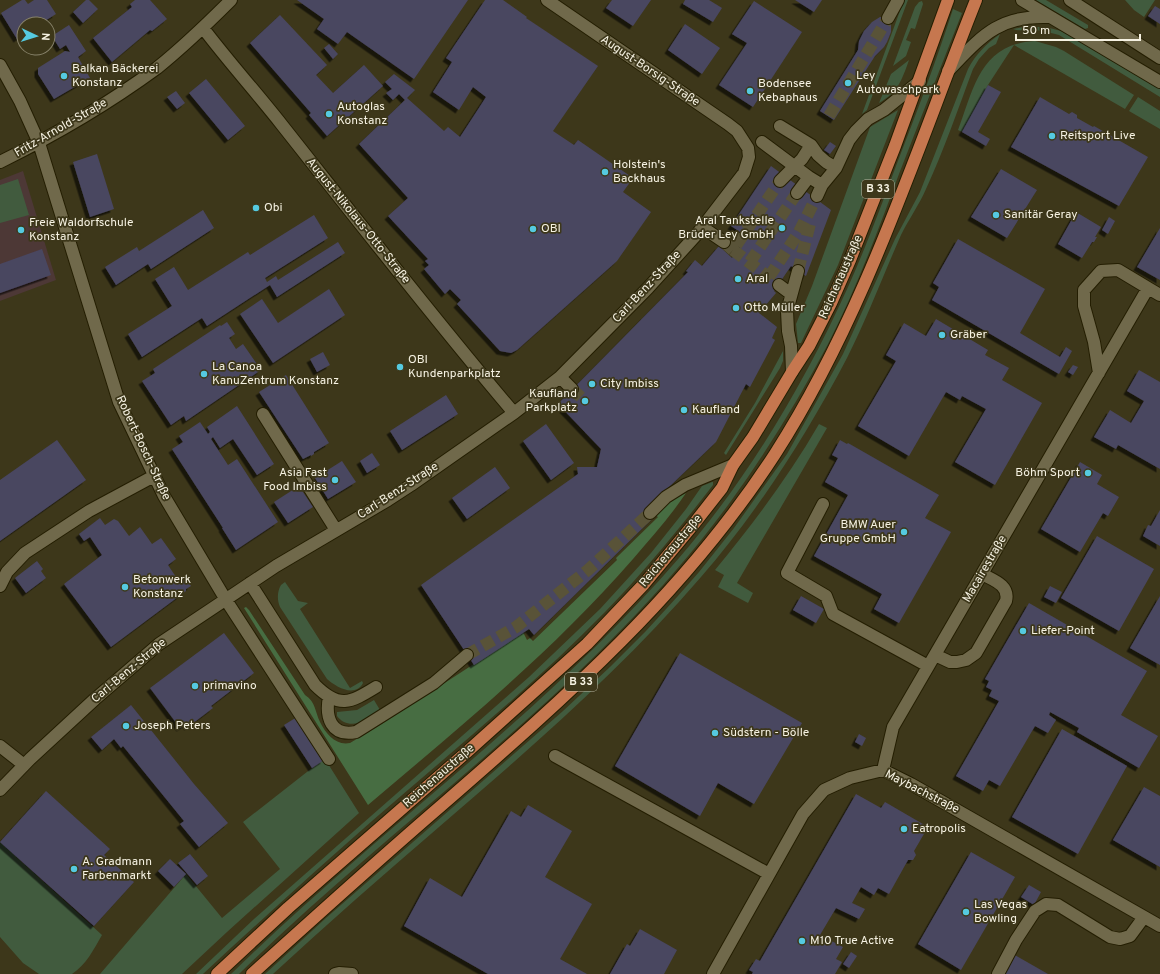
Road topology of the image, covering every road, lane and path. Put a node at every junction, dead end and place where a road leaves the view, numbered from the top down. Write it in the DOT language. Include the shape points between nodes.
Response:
graph roads {
  1 [pos="232,0"];
  2 [pos="547,0"];
  3 [pos="898,0"];
  4 [pos="948,0"];
  5 [pos="976,0"];
  6 [pos="1022,0"];
  7 [pos="1070,0"];
  8 [pos="888,18"];
  9 [pos="1052,18"];
  10 [pos="203,28"];
  11 [pos="1160,58"];
  12 [pos="0,65"];
  13 [pos="948,71"];
  14 [pos="920,81"];
  15 [pos="1160,82"];
  16 [pos="780,126"];
  17 [pos="762,142"];
  18 [pos="40,143"];
  19 [pos="811,145"];
  20 [pos="748,148"];
  21 [pos="0,162"];
  22 [pos="795,166"];
  23 [pos="836,168"];
  24 [pos="809,176"];
  25 [pos="780,181"];
  26 [pos="796,193"];
  27 [pos="702,227"];
  28 [pos="724,242"];
  29 [pos="798,271"];
  30 [pos="778,285"];
  31 [pos="1148,288"];
  32 [pos="791,294"];
  33 [pos="1160,295"];
  34 [pos="792,372"];
  35 [pos="1099,373"];
  36 [pos="560,376"];
  37 [pos="572,389"];
  38 [pos="514,413"];
  39 [pos="263,414"];
  40 [pos="733,465"];
  41 [pos="154,476"];
  42 [pos="823,504"];
  43 [pos="650,513"];
  44 [pos="336,530"];
  45 [pos="982,574"];
  46 [pos="250,583"];
  47 [pos="0,586"];
  48 [pos="226,600"];
  49 [pos="467,655"];
  50 [pos="935,655"];
  51 [pos="928,666"];
  52 [pos="376,687"];
  53 [pos="329,697"];
  54 [pos="0,746"];
  55 [pos="555,756"];
  56 [pos="329,759"];
  57 [pos="24,765"];
  58 [pos="883,770"];
  59 [pos="0,790"];
  60 [pos="769,874"];
  61 [pos="1144,917"];
  62 [pos="1160,926"];
  63 [pos="217,974"];
  64 [pos="252,974"];
  65 [pos="335,974"];
  66 [pos="352,974"];
  67 [pos="713,974"];
  68 [pos="998,974"];
  1 -- 10 [label="street, Fritz-Arnold-Straße"];
  2 -- 20 [label="street, August-Borsig-Straße" via="728,124 737,131"];
  3 -- 8 [label="street"];
  4 -- 14 [label="main road, Reichenaustraße / B 33"];
  5 -- 13 [label="main road, Reichenaustraße / B 33"];
  6 -- 9 [label="street"];
  7 -- 11 [label="street"];
  9 -- 13 [label="street" via="1026,18 1000,25 972,47"];
  9 -- 15 [label="street"];
  10 -- 18 [label="street, Fritz-Arnold-Straße" via="157,67 92,112"];
  10 -- 38 [label="street, August-Nikolaus-Otto-Straße" via="464,355"];
  12 -- 18 [label="street, Robert-Bosch-Straße"];
  13 -- 64 [label="main road, Reichenaustraße / B 33" via="899,202 842,331 805,403 736,510 657,605 593,671"];
  14 -- 23 [label="street" via="884,110 868,119 856,131"];
  14 -- 34 [label="main road, Reichenaustraße / B 33" via="850,260 810,346"];
  16 -- 19 [label="street"];
  17 -- 22 [label="street"];
  18 -- 21 [label="street, Fritz-Arnold-Straße"];
  18 -- 41 [label="street, Robert-Bosch-Straße" via="119,402"];
  19 -- 22 [label="street"];
  19 -- 23 [label="street" via="818,155"];
  20 -- 27 [label="street, Carl-Benz-Straße" via="749,156 744,174"];
  22 -- 24 [label="street"];
  22 -- 25 [label="street"];
  23 -- 24 [label="street" via="820,190"];
  24 -- 26 [label="street"];
  27 -- 28 [label="street"];
  27 -- 36 [label="street, Carl-Benz-Straße" via="648,288"];
  29 -- 32 [label="street"];
  30 -- 32 [label="street"];
  31 -- 33 [label="street"];
  31 -- 35 [label="street, Macairestraße"];
  31 -- 35 [label="street" via="1118,270 1109,270 1101,271 1084,290 1084,306"];
  32 -- 34 [label="street" via="787,311"];
  34 -- 40 [label="main road, Reichenaustraße / B 33"];
  35 -- 45 [label="street, Macairestraße"];
  36 -- 37 [label="street"];
  36 -- 38 [label="street, Carl-Benz-Straße"];
  38 -- 44 [label="street, Carl-Benz-Straße" via="388,500"];
  39 -- 44 [label="street"];
  40 -- 43 [label="street" via="685,485"];
  40 -- 63 [label="main road, Reichenaustraße / B 33" via="722,488 693,525 644,584 587,644"];
  41 -- 47 [label="street" via="89,511 25,553 7,572"];
  41 -- 48 [label="street, Robert-Bosch-Straße"];
  42 -- 51 [label="street" via="787,573 826,596 833,614"];
  44 -- 46 [label="street, Carl-Benz-Straße"];
  45 -- 50 [label="street, Macairestraße"];
  45 -- 50 [label="street" via="1004,587 1007,597 976,654 958,662 950,662"];
  46 -- 48 [label="street, Carl-Benz-Straße"];
  46 -- 53 [label="street" via="315,685"];
  48 -- 56 [label="street, Robert-Bosch-Straße"];
  48 -- 57 [label="street, Carl-Benz-Straße" via="159,644 94,699"];
  49 -- 53 [label="street" via="434,682 356,732 341,733 336,730 330,721 327,707"];
  50 -- 51 [label="street, Macairestraße"];
  51 -- 58 [label="street, Macairestraße" via="893,727"];
  52 -- 53 [label="street" via="348,702"];
  54 -- 57 [label="street"];
  55 -- 60 [label="street"];
  57 -- 59 [label="street, Carl-Benz-Straße"];
  58 -- 60 [label="street, Maybachstraße" via="850,778 824,790 803,814"];
  58 -- 61 [label="street, Maybachstraße"];
  60 -- 67 [label="street, Maybachstraße"];
  61 -- 62 [label="street, Maybachstraße"];
  61 -- 68 [label="street" via="1130,936 1120,939 1110,937 1058,905 1046,904 1035,911"];
  65 -- 66 [label="street"];
}
